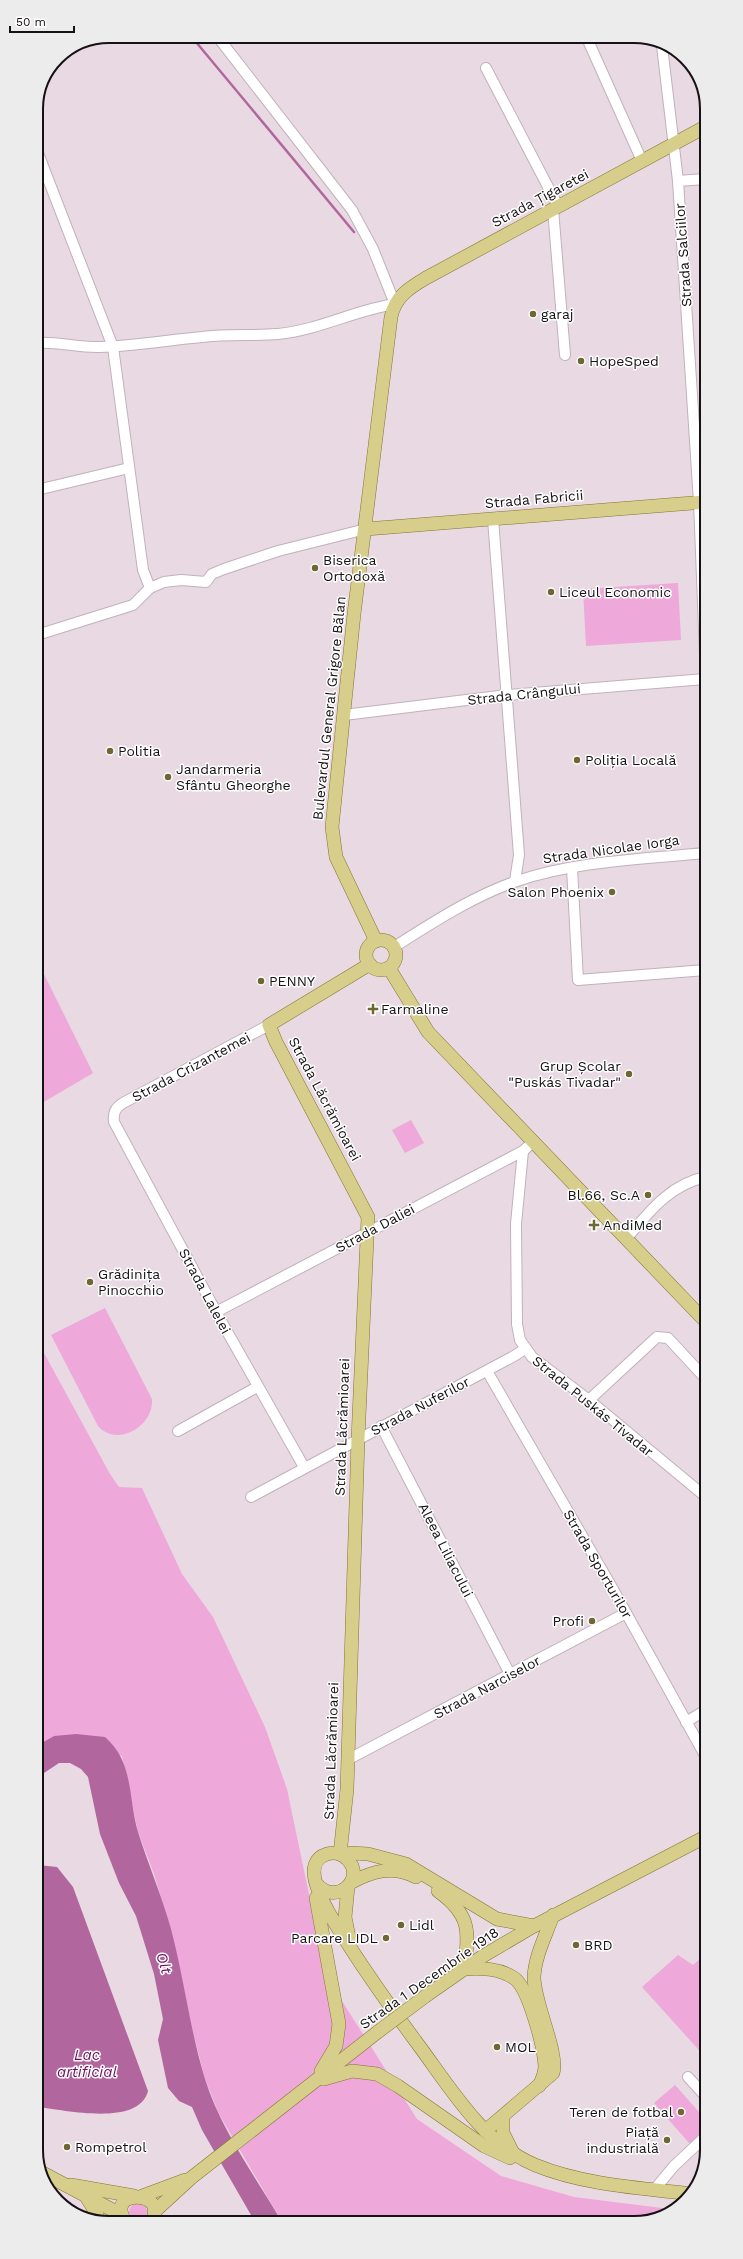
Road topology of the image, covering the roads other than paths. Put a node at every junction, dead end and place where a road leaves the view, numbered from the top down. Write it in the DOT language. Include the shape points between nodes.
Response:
graph roads {
  1 [pos="222,43"];
  2 [pos="589,43"];
  3 [pos="663,50"];
  4 [pos="486,68"];
  5 [pos="700,130"];
  6 [pos="675,143"];
  7 [pos="642,161"];
  8 [pos="43,166"];
  9 [pos="700,179"];
  10 [pos="678,181"];
  11 [pos="556,207"];
  12 [pos="395,304"];
  13 [pos="43,344"];
  14 [pos="113,347"];
  15 [pos="565,355"];
  16 [pos="129,468"];
  17 [pos="700,475"];
  18 [pos="43,489"];
  19 [pos="700,502"];
  20 [pos="493,519"];
  21 [pos="366,529"];
  22 [pos="150,588"];
  23 [pos="43,633"];
  24 [pos="700,679"];
  25 [pos="507,695"];
  26 [pos="344,716"];
  27 [pos="700,854"];
  28 [pos="519,855"];
  29 [pos="572,868"];
  30 [pos="530,877"];
  31 [pos="516,881"];
  32 [pos="376,941"];
  33 [pos="394,947"];
  34 [pos="370,964"];
  35 [pos="389,968"];
  36 [pos="700,970"];
  37 [pos="269,1025"];
  38 [pos="115,1111"];
  39 [pos="533,1142"];
  40 [pos="523,1151"];
  41 [pos="700,1179"];
  42 [pos="367,1232"];
  43 [pos="626,1239"];
  44 [pos="216,1312"];
  45 [pos="700,1316"];
  46 [pos="525,1348"];
  47 [pos="487,1370"];
  48 [pos="700,1373"];
  49 [pos="257,1386"];
  50 [pos="589,1400"];
  51 [pos="381,1426"];
  52 [pos="178,1431"];
  53 [pos="358,1439"];
  54 [pos="304,1467"];
  55 [pos="700,1492"];
  56 [pos="251,1497"];
  57 [pos="626,1613"];
  58 [pos="510,1674"];
  59 [pos="700,1714"];
  60 [pos="686,1722"];
  61 [pos="700,1748"];
  62 [pos="347,1760"];
  63 [pos="700,1840"];
  64 [pos="341,1855"];
  65 [pos="315,1881"];
  66 [pos="350,1884"];
  67 [pos="554,1915"];
  68 [pos="534,1926"];
  69 [pos="355,1954"];
  70 [pos="464,1969"];
  71 [pos="688,2077"];
  72 [pos="312,2083"];
  73 [pos="539,2087"];
  74 [pos="700,2090"];
  75 [pos="503,2117"];
  76 [pos="485,2131"];
  77 [pos="700,2142"];
  78 [pos="514,2154"];
  79 [pos="535,2165"];
  80 [pos="48,2175"];
  81 [pos="191,2178"];
  82 [pos="64,2183"];
  83 [pos="654,2190"];
  84 [pos="684,2192"];
  85 [pos="84,2196"];
  86 [pos="138,2196"];
  87 [pos="96,2215"];
  88 [pos="117,2216"];
  89 [pos="123,2216"];
  90 [pos="153,2216"];
  91 [pos="156,2216"];
  1 -- 12 [label="street" via="352,210 373,249"];
  2 -- 7 [label="street"];
  3 -- 6 [label="street, Strada Salciilor"];
  4 -- 11 [label="street"];
  5 -- 6 [label="main road, Strada Țigaretei"];
  6 -- 7 [label="main road, Strada Țigaretei"];
  6 -- 10 [label="street, Strada Salciilor"];
  7 -- 11 [label="main road, Strada Țigaretei"];
  8 -- 14 [label="street"];
  9 -- 10 [label="street"];
  10 -- 17 [label="street, Strada Salciilor"];
  11 -- 12 [label="main road, Strada Țigaretei" via="422,280 405,292"];
  11 -- 15 [label="street"];
  12 -- 14 [label="street" via="358,312 304,330 278,334 204,336"];
  12 -- 21 [label="main road, Bulevardul General Grigore Bălan" via="391,318"];
  13 -- 14 [label="street" via="92,348"];
  14 -- 16 [label="street"];
  16 -- 18 [label="street"];
  16 -- 22 [label="street" via="143,570"];
  19 -- 20 [label="main road, Strada Fabricii"];
  20 -- 21 [label="main road, Strada Fabricii"];
  20 -- 25 [label="street"];
  21 -- 22 [label="street" via="278,551 212,574 206,582 181,580 164,582"];
  21 -- 26 [label="main road, Bulevardul General Grigore Bălan"];
  22 -- 23 [label="street" via="133,605"];
  24 -- 25 [label="street, Strada Crângului"];
  25 -- 26 [label="street, Strada Crângului"];
  25 -- 28 [label="street"];
  26 -- 32 [label="main road, Bulevardul General Grigore Bălan" via="332,837 340,868"];
  27 -- 29 [label="street, Strada Nicolae Iorga"];
  28 -- 30 [label="street"];
  28 -- 31 [label="street"];
  29 -- 30 [label="street, Strada Nicolae Iorga"];
  29 -- 36 [label="street" via="578,980"];
  30 -- 31 [label="street, Strada Nicolae Iorga"];
  31 -- 33 [label="street, Strada Nicolae Iorga" via="462,907"];
  32 -- 33 [label="main road" via="386,941"];
  32 -- 34 [label="main road" via="367,951"];
  33 -- 35 [label="main road" via="395,961"];
  34 -- 35 [label="main road" via="381,970"];
  34 -- 37 [label="main road"];
  35 -- 39 [label="main road" via="428,1032"];
  37 -- 38 [label="street, Strada Crizantemei" via="124,1103"];
  37 -- 42 [label="main road, Strada Lăcrămioarei" via="365,1208 368,1217"];
  38 -- 44 [label="street, Strada Lalelei" via="114,1122"];
  39 -- 40 [label="street, Strada Daliei"];
  39 -- 43 [label="main road"];
  40 -- 42 [label="street, Strada Daliei"];
  40 -- 46 [label="street, Strada Puskás Tivadar" via="516,1224 516,1287 518,1331"];
  41 -- 43 [label="street" via="673,1190"];
  42 -- 44 [label="street, Strada Daliei"];
  42 -- 53 [label="main road, Strada Lăcrămioarei"];
  43 -- 45 [label="main road"];
  44 -- 49 [label="street, Strada Lalelei"];
  46 -- 47 [label="street, Strada Nuferilor"];
  46 -- 50 [label="street, Strada Puskás Tivadar" via="542,1366"];
  47 -- 51 [label="street, Strada Nuferilor"];
  47 -- 57 [label="street, Strada Sporturilor"];
  48 -- 50 [label="street" via="668,1338 657,1337"];
  49 -- 52 [label="street"];
  49 -- 54 [label="street, Strada Lalelei"];
  50 -- 55 [label="street, Strada Puskás Tivadar"];
  51 -- 53 [label="street, Strada Nuferilor"];
  51 -- 58 [label="street, Aleea Liliacului"];
  53 -- 54 [label="street, Strada Nuferilor"];
  53 -- 62 [label="main road, Strada Lăcrămioarei"];
  54 -- 56 [label="street, Strada Nuferilor"];
  57 -- 58 [label="street, Strada Narciselor"];
  57 -- 60 [label="street, Strada Sporturilor"];
  58 -- 62 [label="street, Strada Narciselor"];
  59 -- 60 [label="street"];
  60 -- 61 [label="street, Strada Sporturilor"];
  62 -- 64 [label="main road, Strada Lăcrămioarei"];
  63 -- 67 [label="main road, Strada 1 Decembrie 1918"];
  64 -- 65 [label="main road" via="322,1856 315,1866"];
  64 -- 66 [label="main road" via="351,1864 353,1870"];
  64 -- 68 [label="main road" via="368,1854 406,1864 497,1919"];
  65 -- 66 [label="main road" via="325,1892 331,1893 343,1891"];
  65 -- 69 [label="main road" via="328,1913"];
  65 -- 72 [label="main road" via="317,1906 339,2024 336,2046"];
  66 -- 69 [label="main road" via="345,1918"];
  66 -- 70 [label="main road" via="373,1872 394,1870 412,1875 446,1896 462,1914 467,1927 468,1944"];
  67 -- 68 [label="main road, Strada 1 Decembrie 1918"];
  67 -- 73 [label="main road" via="538,1956 534,1977 554,2060 553,2073"];
  68 -- 70 [label="main road, Strada 1 Decembrie 1918"];
  69 -- 76 [label="main road" via="391,2007"];
  70 -- 72 [label="main road, Strada 1 Decembrie 1918, bridge"];
  70 -- 73 [label="main road" via="498,1970 515,1978 522,1985 530,2003 544,2057 544,2072"];
  71 -- 74 [label="street"];
  72 -- 79 [label="main road" via="352,2071 377,2074 484,2146 506,2157"];
  72 -- 81 [label="main road, Strada 1 Decembrie 1918"];
  73 -- 75 [label="main road"];
  75 -- 76 [label="main road"];
  75 -- 78 [label="main road" via="503,2133"];
  76 -- 78 [label="main road"];
  77 -- 83 [label="street" via="674,2166"];
  78 -- 79 [label="main road"];
  79 -- 83 [label="main road" via="592,2180"];
  80 -- 82 [label="main road"];
  81 -- 86 [label="main road, Strada 1 Decembrie 1918"];
  81 -- 91 [label="main road, Strada 1 Decembrie 1918"];
  82 -- 85 [label="main road"];
  82 -- 86 [label="main road"];
  83 -- 84 [label="main road"];
  85 -- 87 [label="main road" via="93,2205"];
  85 -- 88 [label="main road"];
  86 -- 89 [label="main road" via="126,2201"];
  86 -- 90 [label="main road" via="151,2202"];
}
